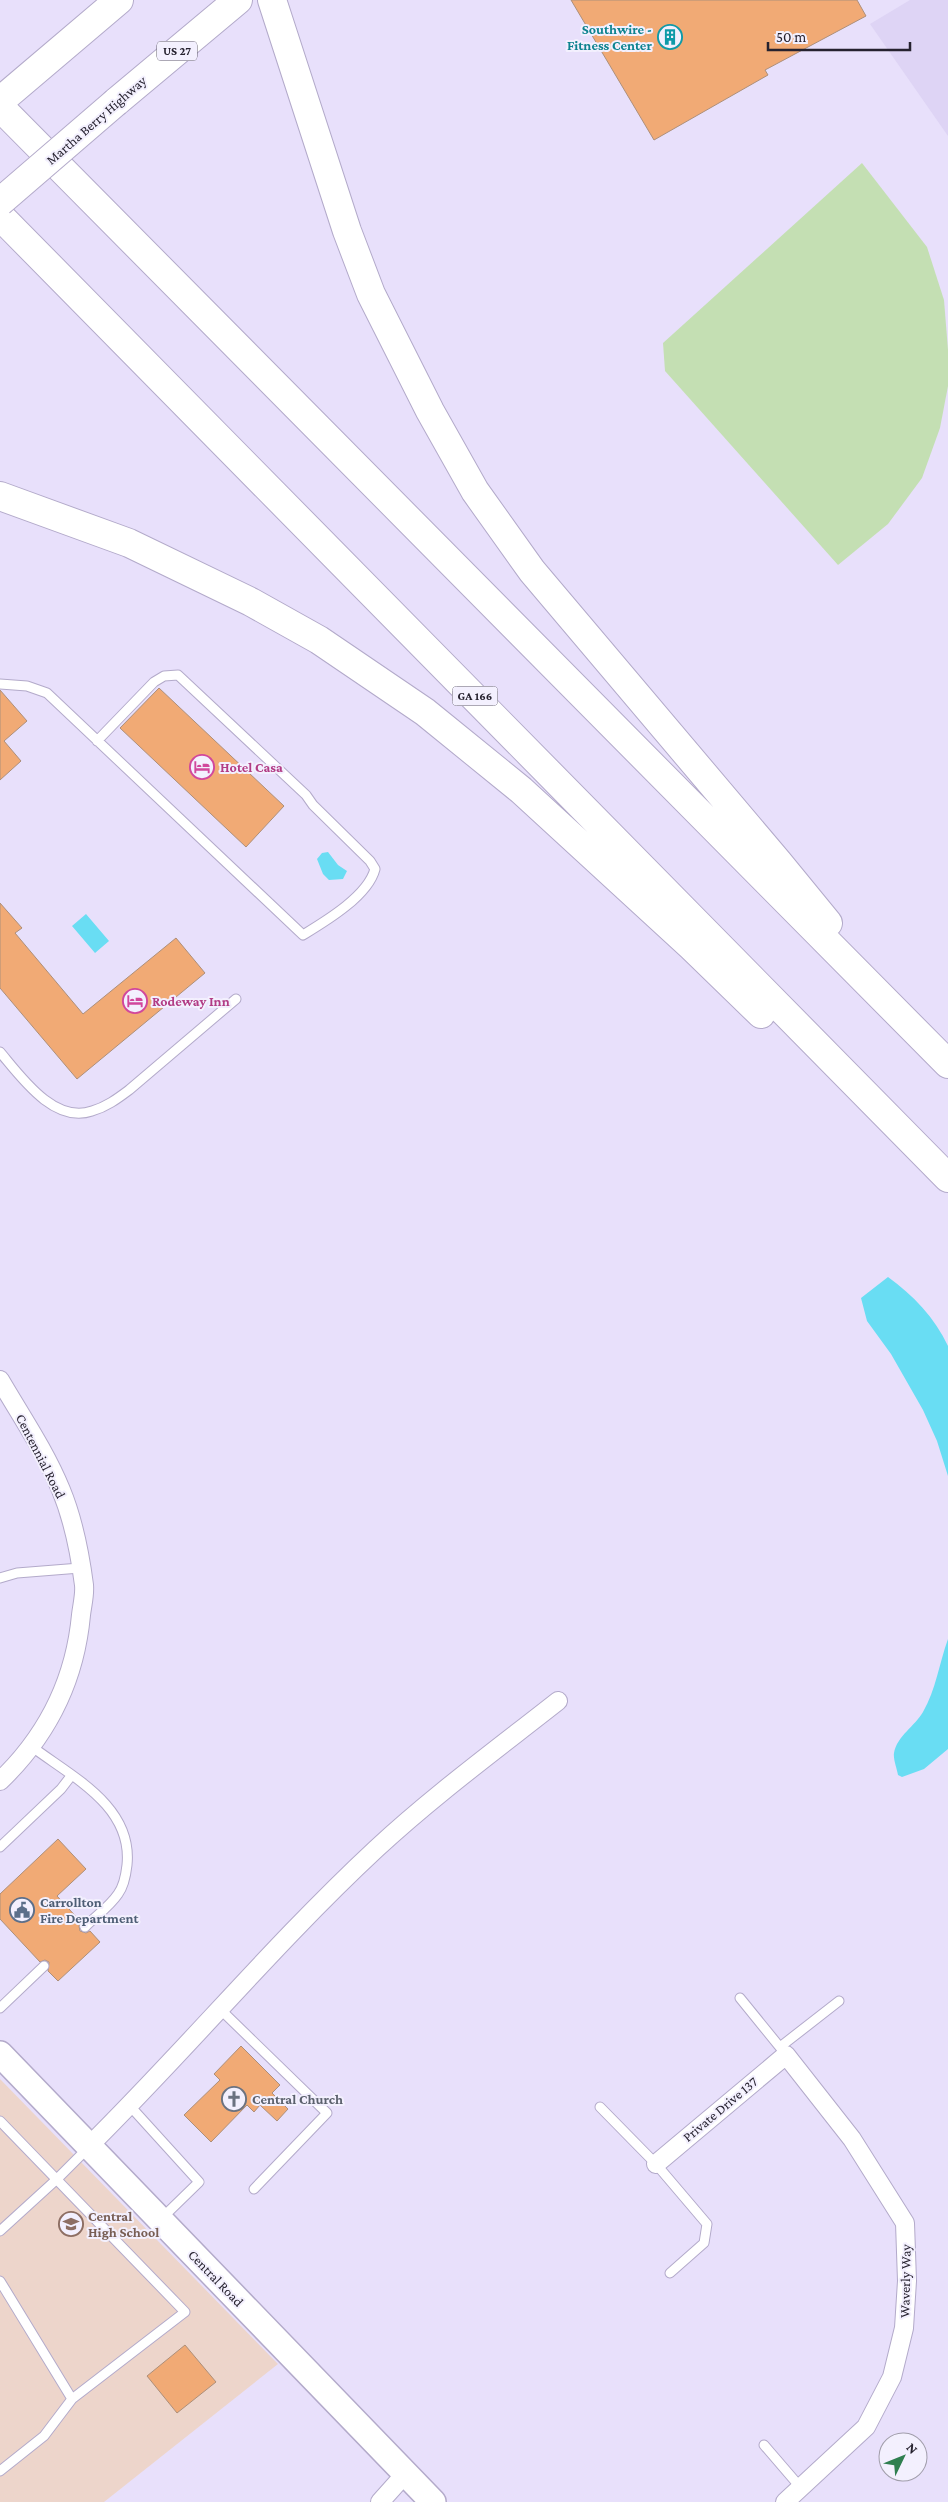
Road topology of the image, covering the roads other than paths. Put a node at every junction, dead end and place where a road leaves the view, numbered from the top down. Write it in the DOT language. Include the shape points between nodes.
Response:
graph roads {
  1 [pos="119,0"];
  2 [pos="238,0"];
  3 [pos="272,0"];
  4 [pos="0,101"];
  5 [pos="0,107"];
  6 [pos="0,202"];
  7 [pos="0,216"];
  8 [pos="0,496"];
  9 [pos="0,684"];
  10 [pos="97,741"];
  11 [pos="236,1000"];
  12 [pos="898,1013"];
  13 [pos="0,1052"];
  14 [pos="948,1064"];
  15 [pos="948,1178"];
  16 [pos="0,1380"];
  17 [pos="80,1568"];
  18 [pos="0,1578"];
  19 [pos="558,1701"];
  20 [pos="31,1746"];
  21 [pos="71,1776"];
  22 [pos="0,1781"];
  23 [pos="0,1847"];
  24 [pos="86,1927"];
  25 [pos="44,1966"];
  26 [pos="740,1998"];
  27 [pos="839,2000"];
  28 [pos="0,2008"];
  29 [pos="221,2010"];
  30 [pos="783,2051"];
  31 [pos="0,2054"];
  32 [pos="130,2106"];
  33 [pos="600,2108"];
  34 [pos="0,2121"];
  35 [pos="90,2146"];
  36 [pos="656,2164"];
  37 [pos="57,2179"];
  38 [pos="254,2189"];
  39 [pos="160,2220"];
  40 [pos="0,2231"];
  41 [pos="670,2273"];
  42 [pos="0,2281"];
  43 [pos="72,2399"];
  44 [pos="764,2445"];
  45 [pos="0,2470"];
  46 [pos="406,2473"];
  47 [pos="801,2488"];
  48 [pos="380,2502"];
  49 [pos="433,2502"];
  50 [pos="785,2502"];
  1 -- 4 [label="highway"];
  2 -- 6 [label="highway, Martha Berry Highway / US 27, bridge"];
  3 -- 12 [label="highway" via="371,294 434,419 475,491 538,579 801,889"];
  5 -- 12 [label="highway"];
  7 -- 15 [label="highway, GA 166"];
  8 -- 15 [label="highway" via="129,543 252,602 318,640 425,712 521,790 692,946 856,1108"];
  9 -- 10 [label="lane" via="27,686 47,693"];
  10 -- 10 [label="lane" via="303,935 342,911 373,877 375,869 370,861 306,795 178,675 164,676 154,682"];
  11 -- 13 [label="lane" via="129,1090 110,1104 91,1112 74,1114 43,1098"];
  12 -- 14 [label="highway"];
  16 -- 17 [label="street, Centennial Road" via="61,1490 74,1532"];
  17 -- 18 [label="lane" via="18,1573"];
  17 -- 20 [label="street, Centennial Road" via="84,1587 78,1642 57,1708"];
  19 -- 29 [label="street" via="377,1848 301,1923"];
  20 -- 21 [label="lane"];
  20 -- 22 [label="street, Centennial Road"];
  21 -- 23 [label="lane"];
  21 -- 24 [label="lane" via="113,1810 123,1828 129,1850 126,1874 119,1893"];
  25 -- 28 [label="lane"];
  26 -- 30 [label="lane"];
  27 -- 30 [label="lane"];
  29 -- 32 [label="street"];
  29 -- 38 [label="lane" via="327,2113"];
  30 -- 36 [label="street, Private Drive 137"];
  30 -- 47 [label="street, Waverly Way" via="852,2139 905,2223 907,2281 904,2328 892,2377 866,2426"];
  31 -- 35 [label="street, Central Road"];
  32 -- 35 [label="street"];
  32 -- 39 [label="lane" via="199,2182"];
  33 -- 36 [label="lane"];
  34 -- 37 [label="lane"];
  35 -- 37 [label="lane"];
  35 -- 39 [label="street, Central Road"];
  36 -- 41 [label="lane" via="707,2224 704,2243"];
  37 -- 40 [label="lane"];
  37 -- 43 [label="lane" via="185,2312"];
  39 -- 46 [label="street, Central Road"];
  42 -- 43 [label="lane"];
  43 -- 45 [label="lane" via="44,2436"];
  44 -- 47 [label="lane"];
  46 -- 48 [label="street"];
  46 -- 49 [label="street, Central Road"];
  47 -- 50 [label="street, Waverly Way"];
}
